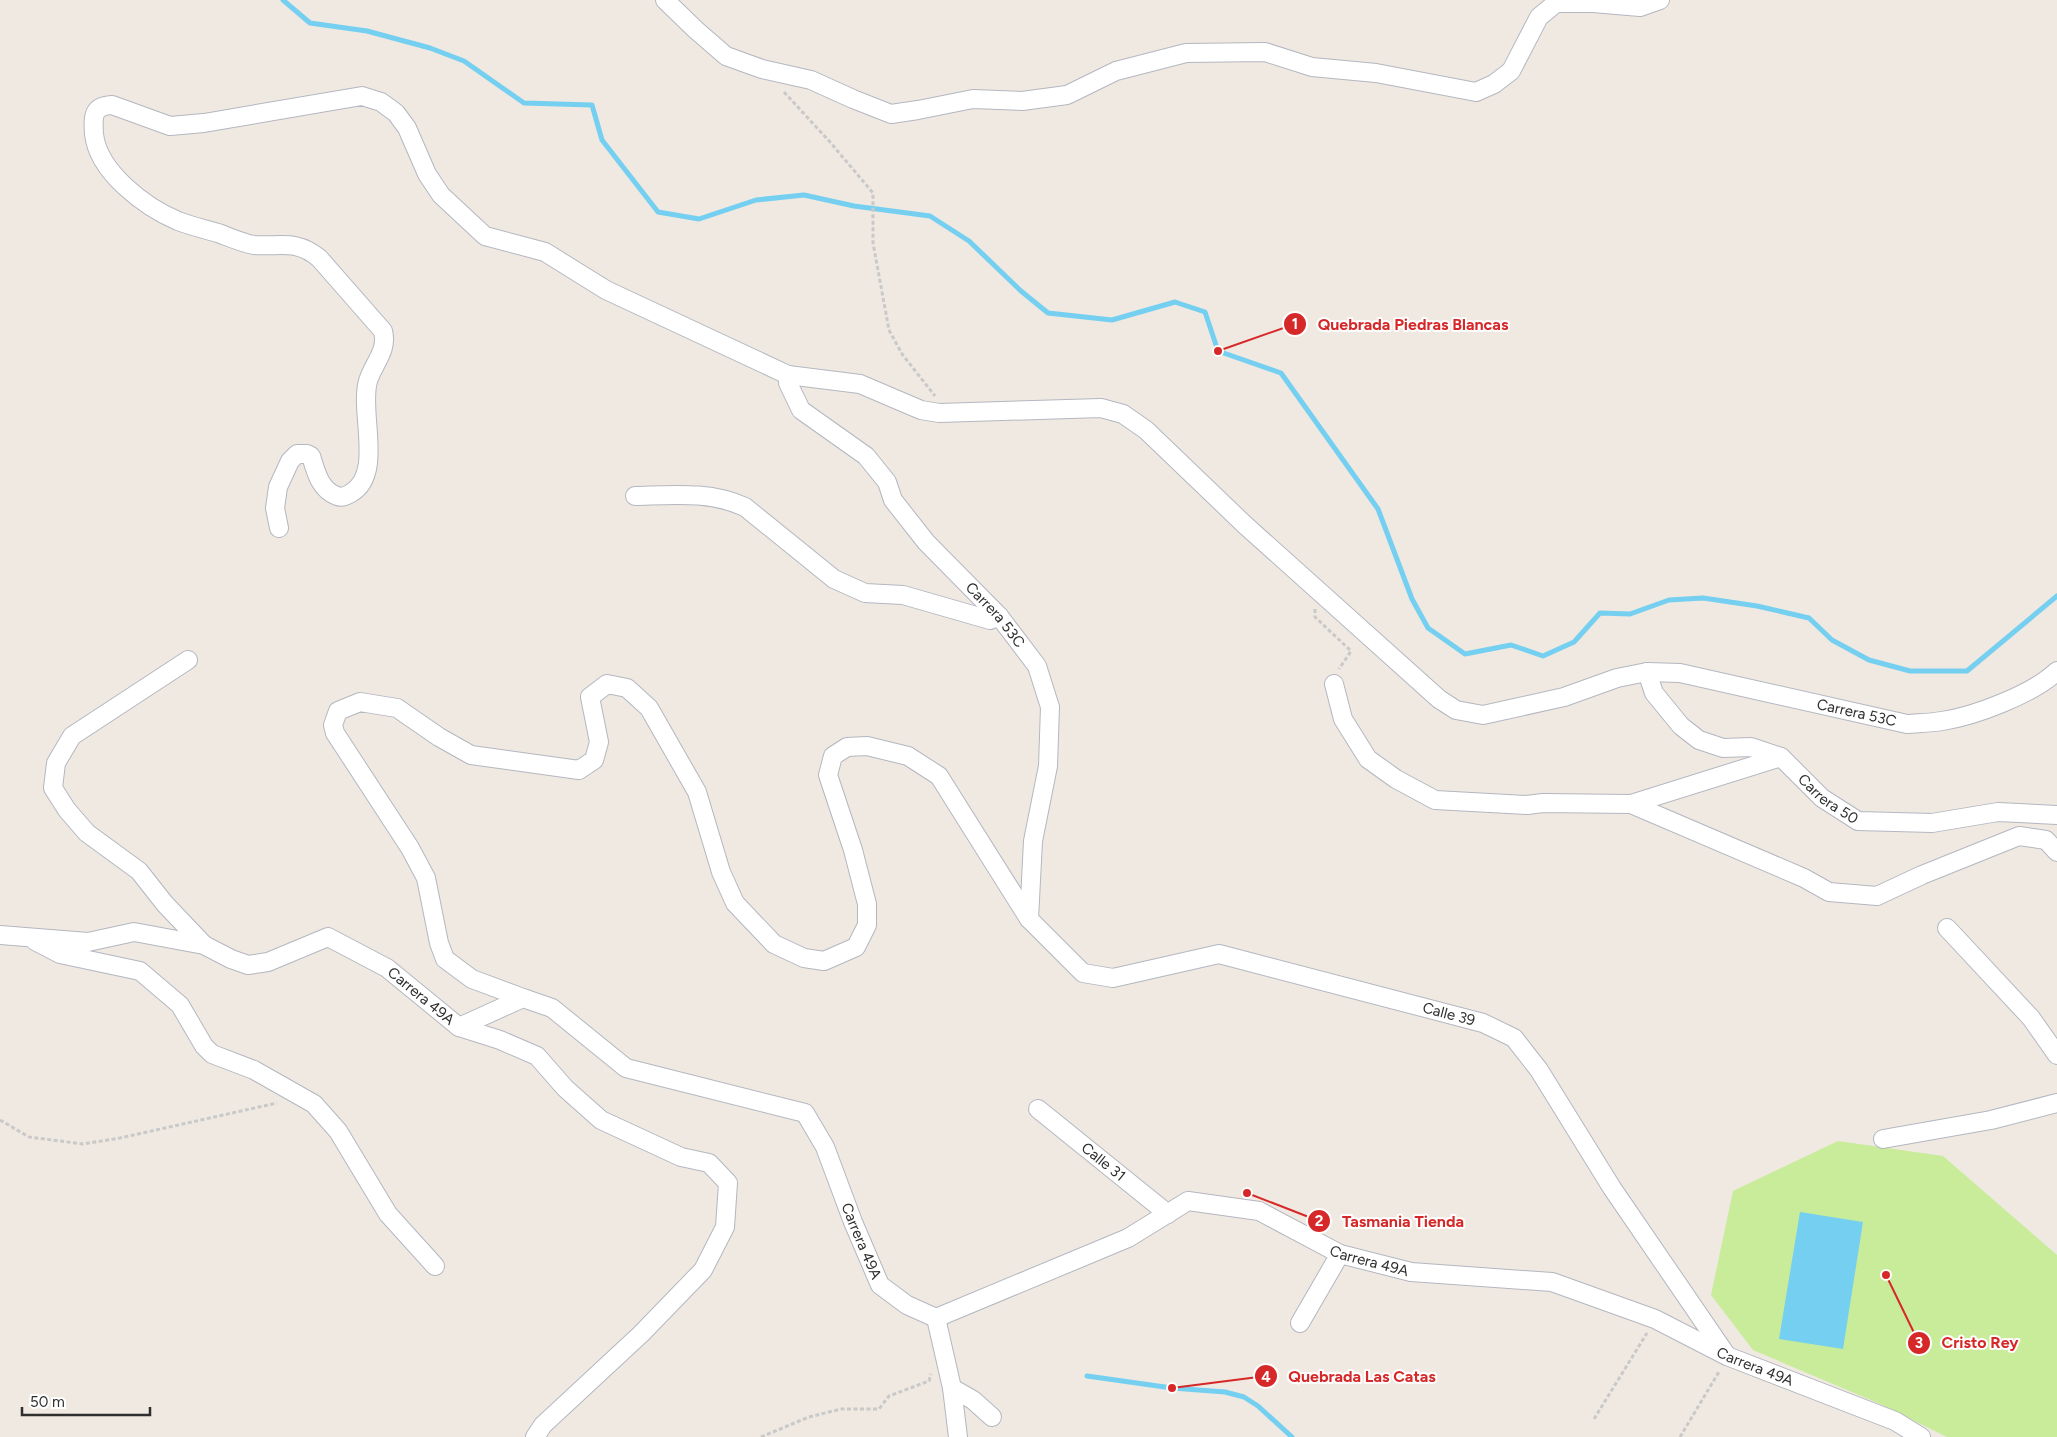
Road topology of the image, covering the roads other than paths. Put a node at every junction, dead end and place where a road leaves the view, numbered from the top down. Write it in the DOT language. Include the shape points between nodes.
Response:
graph roads {
  1 [pos="665,0"];
  2 [pos="1660,0"];
  3 [pos="788,375"];
  4 [pos="635,496"];
  5 [pos="279,528"];
  6 [pos="999,616"];
  7 [pos="188,660"];
  8 [pos="2057,670"];
  9 [pos="1647,672"];
  10 [pos="1334,684"];
  11 [pos="1781,758"];
  12 [pos="1631,804"];
  13 [pos="2057,815"];
  14 [pos="2057,852"];
  15 [pos="1029,919"];
  16 [pos="1947,928"];
  17 [pos="0,935"];
  18 [pos="29,938"];
  19 [pos="204,945"];
  20 [pos="523,998"];
  21 [pos="459,1027"];
  22 [pos="2057,1055"];
  23 [pos="2057,1103"];
  24 [pos="1038,1109"];
  25 [pos="1883,1139"];
  26 [pos="1168,1214"];
  27 [pos="1340,1254"];
  28 [pos="435,1266"];
  29 [pos="936,1318"];
  30 [pos="1300,1322"];
  31 [pos="1728,1356"];
  32 [pos="952,1388"];
  33 [pos="992,1417"];
  34 [pos="535,1437"];
  35 [pos="958,1437"];
  36 [pos="1920,1437"];
  1 -- 2 [label="street" via="726,56 762,69 811,80 891,114 973,99 1022,101 1067,95 1116,71 1186,53 1265,52 1312,68 1376,74 1476,92 1511,71 1539,17 1556,3 1640,7"];
  3 -- 5 [label="street, Carrera 53C" via="606,290 544,252 485,236 441,195 427,174 407,128 396,113 381,102 362,96 170,126 112,105 103,106 96,110 94,116 94,138 104,160 130,193 176,220 245,242 288,244 306,249 319,258 383,331 382,353 372,370 366,392 369,443 364,481 349,495 337,496 321,484 311,456 297,454 290,461 278,487 275,508"];
  3 -- 6 [label="street, Carrera 53C" via="788,383 801,410 866,456 887,482 893,500 926,542"];
  3 -- 9 [label="street, Carrera 53C" via="860,384 921,410 939,413 1101,408 1123,414 1146,430 1245,525 1439,700 1456,710 1483,715 1564,697 1618,678"];
  4 -- 6 [label="street" via="707,496 732,501 745,507 834,579 865,593 903,595 990,620"];
  6 -- 15 [label="street, Carrera 53C" via="1037,666 1050,707 1048,766 1033,840"];
  7 -- 19 [label="street" via="72,736 56,763 53,788 87,833 139,871"];
  8 -- 9 [label="street, Carrera 53C" via="2016,697 1983,710 1943,721 1907,724 1680,673"];
  9 -- 11 [label="street, Carrera 50" via="1654,693 1680,726 1699,740 1723,748 1751,747"];
  10 -- 12 [label="street" via="1343,719 1368,759 1435,800 1527,805"];
  11 -- 12 [label="street"];
  11 -- 13 [label="street, Carrera 50" via="1822,798 1858,821 1932,823 1998,812"];
  12 -- 14 [label="street" via="1804,878 1829,892 1877,896 2019,836 2046,840"];
  15 -- 20 [label="street, Calle 39" via="939,776 908,756 867,746 847,747 833,756 828,775 853,850 867,904 867,925 856,947 824,961 804,958 774,944 735,903 721,872 697,792 649,708 627,688 607,684 590,697 599,742 594,760 579,770 471,755 397,708 360,702 338,710 333,725 335,733 426,878 445,959 472,979"];
  15 -- 31 [label="street, Calle 39" via="1084,973 1112,978 1219,954 1483,1024 1514,1038 1539,1070 1612,1188"];
  16 -- 22 [label="street" via="2030,1018"];
  17 -- 18 [label="street, Carrera 49A"];
  18 -- 19 [label="street, Carrera 49A" via="88,942 134,932"];
  18 -- 28 [label="street" via="60,954 140,970 180,1005 212,1054 254,1070 314,1104 338,1130 388,1214"];
  19 -- 21 [label="street, Carrera 49A" via="248,965 268,962 328,938 387,968"];
  20 -- 21 [label="street, Carrera 49A"];
  20 -- 29 [label="street, Carrera 49A" via="552,1008 626,1068 805,1113 826,1147 852,1222 880,1285 906,1305"];
  21 -- 34 [label="street" via="537,1056 565,1088 601,1120 681,1158 709,1163 728,1183 725,1227 703,1270"];
  23 -- 25 [label="street" via="1991,1120"];
  24 -- 26 [label="street, Calle 31"];
  26 -- 27 [label="street, Carrera 49A" via="1188,1201 1259,1211"];
  26 -- 29 [label="street, Carrera 49A" via="1128,1238"];
  27 -- 30 [label="street"];
  27 -- 31 [label="street, Carrera 49A" via="1412,1272 1552,1282 1655,1320"];
  29 -- 32 [label="street"];
  31 -- 36 [label="street, Carrera 49A" via="1896,1421"];
  32 -- 33 [label="street" via="973,1400"];
  32 -- 35 [label="street"];
}
